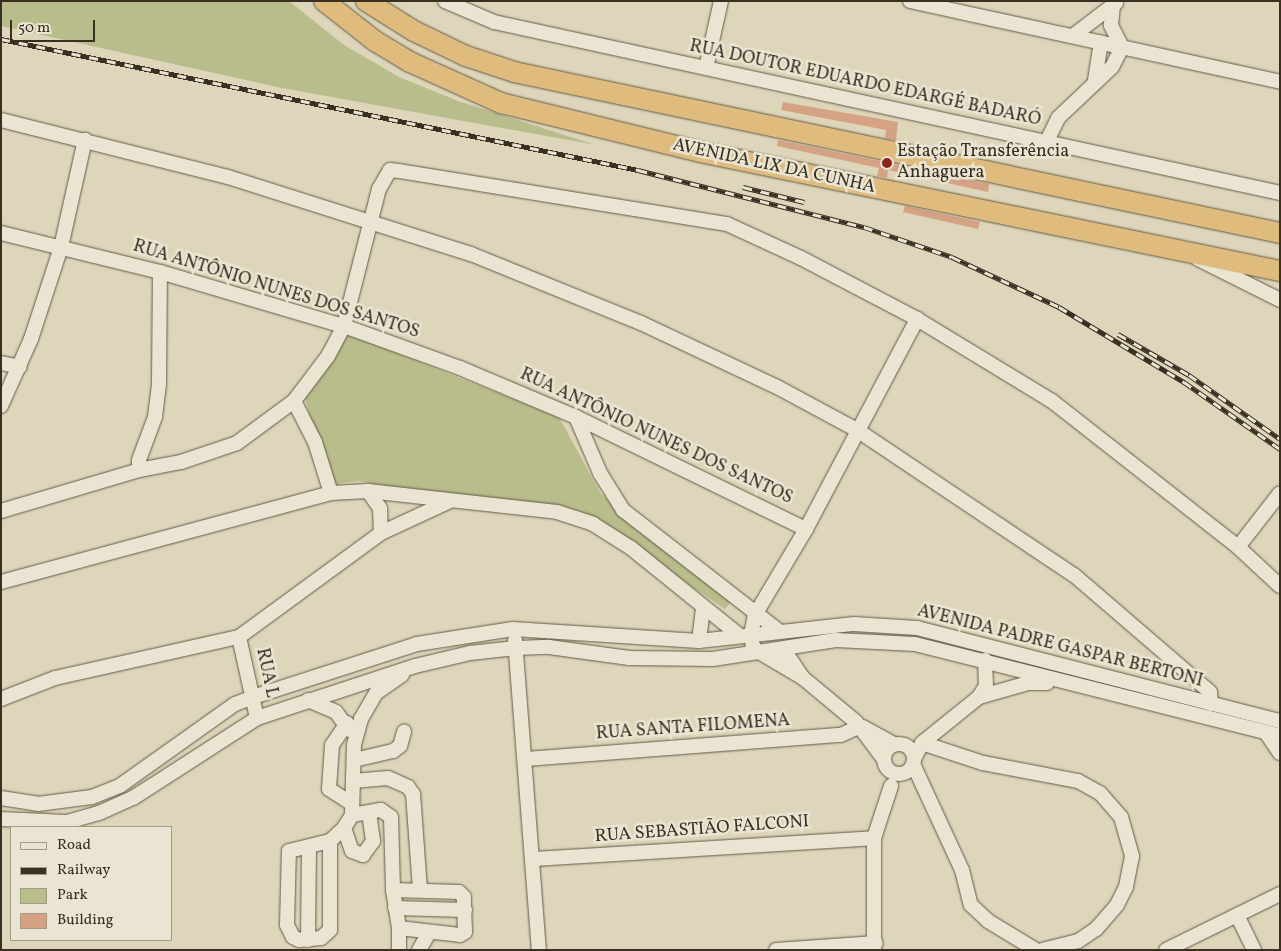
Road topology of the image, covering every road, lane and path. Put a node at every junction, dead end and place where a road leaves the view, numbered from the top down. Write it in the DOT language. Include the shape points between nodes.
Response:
graph roads {
  1 [pos="324,1"];
  2 [pos="366,1"];
  3 [pos="446,1"];
  4 [pos="721,1"];
  5 [pos="910,1"];
  6 [pos="1116,4"];
  7 [pos="1074,35"];
  8 [pos="1101,42"];
  9 [pos="1122,47"];
  10 [pos="706,68"];
  11 [pos="1095,80"];
  12 [pos="1280,82"];
  13 [pos="1,120"];
  14 [pos="86,140"];
  15 [pos="1046,143"];
  16 [pos="1280,193"];
  17 [pos="370,220"];
  18 [pos="1,233"];
  19 [pos="1280,233"];
  20 [pos="60,247"];
  21 [pos="1182,251"];
  22 [pos="1280,271"];
  23 [pos="160,272"];
  24 [pos="1280,300"];
  25 [pos="917,319"];
  26 [pos="344,326"];
  27 [pos="1,363"];
  28 [pos="20,367"];
  29 [pos="294,401"];
  30 [pos="1,406"];
  31 [pos="576,417"];
  32 [pos="857,430"];
  33 [pos="139,470"];
  34 [pos="368,491"];
  35 [pos="331,493"];
  36 [pos="1280,493"];
  37 [pos="450,501"];
  38 [pos="1,510"];
  39 [pos="806,529"];
  40 [pos="381,533"];
  41 [pos="1238,547"];
  42 [pos="1,582"];
  43 [pos="1280,586"];
  44 [pos="702,607"];
  45 [pos="755,615"];
  46 [pos="513,629"];
  47 [pos="779,630"];
  48 [pos="745,635"];
  49 [pos="239,637"];
  50 [pos="698,641"];
  51 [pos="516,648"];
  52 [pos="784,650"];
  53 [pos="759,652"];
  54 [pos="985,660"];
  55 [pos="415,666"];
  56 [pos="803,678"];
  57 [pos="1060,682"];
  58 [pos="253,697"];
  59 [pos="979,697"];
  60 [pos="1,699"];
  61 [pos="307,700"];
  62 [pos="1211,704"];
  63 [pos="256,718"];
  64 [pos="1280,721"];
  65 [pos="347,723"];
  66 [pos="860,726"];
  67 [pos="404,732"];
  68 [pos="1273,735"];
  69 [pos="922,743"];
  70 [pos="354,744"];
  71 [pos="901,745"];
  72 [pos="1280,753"];
  73 [pos="526,759"];
  74 [pos="354,760"];
  75 [pos="901,767"];
  76 [pos="353,780"];
  77 [pos="1,798"];
  78 [pos="352,809"];
  79 [pos="369,813"];
  80 [pos="1,819"];
  81 [pos="344,828"];
  82 [pos="874,838"];
  83 [pos="330,841"];
  84 [pos="308,847"];
  85 [pos="533,859"];
  86 [pos="393,890"];
  87 [pos="420,890"];
  88 [pos="1280,894"];
  89 [pos="395,908"];
  90 [pos="465,910"];
  91 [pos="1237,915"];
  92 [pos="399,928"];
  93 [pos="429,933"];
  94 [pos="308,940"];
  95 [pos="1078,946"];
  96 [pos="875,947"];
  97 [pos="399,950"];
  98 [pos="419,950"];
  99 [pos="539,950"];
  100 [pos="776,950"];
  101 [pos="1036,950"];
  102 [pos="1043,950"];
  103 [pos="1166,950"];
  104 [pos="1254,950"];
  1 -- 21 [label="highway, AVENIDA LIX DA CUNHA" via="403,58 501,103 700,152"];
  2 -- 19 [label="highway" via="414,31 466,56 514,72"];
  3 -- 10 [label="street, RUA DOUTOR EDUARDO EDARGÉ BADARÓ" via="494,22"];
  4 -- 10 [label="street"];
  5 -- 7 [label="street"];
  6 -- 7 [label="street"];
  6 -- 9 [label="street" via="1112,25"];
  7 -- 8 [label="street"];
  8 -- 9 [label="street"];
  8 -- 11 [label="street"];
  9 -- 11 [label="street" via="1112,67"];
  9 -- 12 [label="street"];
  10 -- 15 [label="street, RUA DOUTOR EDUARDO EDARGÉ BADARÓ"];
  11 -- 15 [label="street" via="1058,118"];
  13 -- 14 [label="street"];
  14 -- 17 [label="street" via="228,177"];
  14 -- 20 [label="street"];
  15 -- 16 [label="street, RUA DOUTOR EDUARDO EDARGÉ BADARÓ"];
  17 -- 25 [label="street" via="390,170 727,224"];
  17 -- 26 [label="street"];
  17 -- 32 [label="street" via="479,257 632,319 777,387"];
  18 -- 20 [label="street, RUA ANTÔNIO NUNES DOS SANTOS"];
  20 -- 23 [label="street, RUA ANTÔNIO NUNES DOS SANTOS"];
  20 -- 28 [label="street"];
  21 -- 22 [label="highway, AVENIDA LIX DA CUNHA"];
  21 -- 24 [label="street"];
  23 -- 26 [label="street, RUA ANTÔNIO NUNES DOS SANTOS"];
  23 -- 33 [label="street" via="159,384 155,417 139,460"];
  25 -- 32 [label="street"];
  25 -- 41 [label="street" via="1052,401"];
  26 -- 29 [label="street" via="328,356"];
  26 -- 31 [label="street, RUA ANTÔNIO NUNES DOS SANTOS" via="460,368"];
  27 -- 28 [label="street"];
  28 -- 30 [label="street"];
  29 -- 33 [label="street" via="237,443 181,462"];
  29 -- 35 [label="street" via="315,442"];
  31 -- 39 [label="street, RUA ANTÔNIO NUNES DOS SANTOS"];
  31 -- 45 [label="street" via="600,473 623,510"];
  32 -- 39 [label="street"];
  32 -- 62 [label="street" via="1074,575 1210,692"];
  33 -- 38 [label="street"];
  34 -- 35 [label="street"];
  34 -- 37 [label="street"];
  34 -- 40 [label="street" via="380,508"];
  35 -- 42 [label="street"];
  36 -- 41 [label="street"];
  37 -- 40 [label="street"];
  37 -- 44 [label="street" via="557,512 594,524 631,548"];
  39 -- 45 [label="street"];
  40 -- 49 [label="street"];
  41 -- 43 [label="street"];
  44 -- 48 [label="street"];
  44 -- 50 [label="street"];
  45 -- 47 [label="street"];
  45 -- 48 [label="street"];
  46 -- 50 [label="street, AVENIDA PADRE GASPAR BERTONI"];
  46 -- 51 [label="street"];
  46 -- 58 [label="street, AVENIDA PADRE GASPAR BERTONI" via="417,644"];
  47 -- 48 [label="street, AVENIDA PADRE GASPAR BERTONI"];
  47 -- 52 [label="street"];
  47 -- 62 [label="street, AVENIDA PADRE GASPAR BERTONI" via="854,624 917,628"];
  48 -- 50 [label="street, AVENIDA PADRE GASPAR BERTONI"];
  48 -- 53 [label="street"];
  49 -- 58 [label="street, RUA L"];
  49 -- 60 [label="street" via="55,678"];
  51 -- 53 [label="street, AVENIDA PADRE GASPAR BERTONI" via="549,647 629,658 713,659"];
  51 -- 55 [label="street, AVENIDA PADRE GASPAR BERTONI" via="470,653"];
  51 -- 73 [label="street"];
  52 -- 53 [label="street, AVENIDA PADRE GASPAR BERTONI"];
  52 -- 54 [label="street, AVENIDA PADRE GASPAR BERTONI" via="836,640 875,640 915,644"];
  52 -- 56 [label="street"];
  53 -- 56 [label="street"];
  54 -- 57 [label="street, AVENIDA PADRE GASPAR BERTONI"];
  54 -- 59 [label="street" via="986,686"];
  55 -- 61 [label="street, AVENIDA PADRE GASPAR BERTONI"];
  55 -- 70 [label="street" via="376,693 361,719"];
  56 -- 66 [label="street"];
  57 -- 59 [label="street" via="1028,683"];
  57 -- 68 [label="street, AVENIDA PADRE GASPAR BERTONI"];
  58 -- 63 [label="street, RUA L"];
  58 -- 77 [label="street, AVENIDA PADRE GASPAR BERTONI" via="235,704 121,785 92,798 38,804"];
  59 -- 69 [label="street"];
  61 -- 63 [label="street, AVENIDA PADRE GASPAR BERTONI"];
  61 -- 65 [label="street" via="323,704"];
  62 -- 64 [label="street, AVENIDA PADRE GASPAR BERTONI"];
  63 -- 80 [label="street, AVENIDA PADRE GASPAR BERTONI" via="133,798 99,813 67,822"];
  65 -- 70 [label="street"];
  65 -- 78 [label="street" via="332,746 329,790"];
  66 -- 71 [label="street"];
  66 -- 73 [label="street, RUA SANTA FILOMENA" via="841,735"];
  66 -- 75 [label="street"];
  67 -- 74 [label="street" via="400,746 394,751"];
  68 -- 72 [label="street"];
  69 -- 71 [label="street"];
  69 -- 75 [label="street"];
  69 -- 95 [label="street" via="983,763 1078,781 1113,805 1129,836 1130,873 1107,918"];
  70 -- 74 [label="street"];
  71 -- 75 [label="street"];
  71 -- 75 [label="street"];
  73 -- 85 [label="street"];
  74 -- 76 [label="street"];
  75 -- 82 [label="street" via="891,786"];
  75 -- 101 [label="street" via="921,786 962,870 971,905 988,921"];
  76 -- 78 [label="street"];
  76 -- 87 [label="street" via="388,778 408,786 413,794"];
  78 -- 79 [label="street"];
  78 -- 81 [label="street"];
  79 -- 81 [label="street" via="373,841 363,855 352,851"];
  79 -- 86 [label="street" via="385,811 391,817"];
  81 -- 83 [label="street"];
  82 -- 85 [label="street, RUA SEBASTIÃO FALCONI"];
  82 -- 96 [label="street"];
  83 -- 84 [label="street"];
  83 -- 94 [label="street" via="330,930 321,938"];
  84 -- 94 [label="street"];
  84 -- 94 [label="street" via="293,848 288,856 287,925 293,937"];
  85 -- 99 [label="street"];
  86 -- 87 [label="street"];
  86 -- 89 [label="street"];
  87 -- 90 [label="street" via="459,892"];
  88 -- 91 [label="street"];
  89 -- 90 [label="street"];
  89 -- 92 [label="street"];
  90 -- 93 [label="street" via="467,926 460,935"];
  91 -- 103 [label="street"];
  91 -- 104 [label="street"];
  92 -- 93 [label="street"];
  92 -- 97 [label="street"];
  93 -- 98 [label="street"];
  95 -- 102 [label="street"];
  96 -- 100 [label="street"];
}
